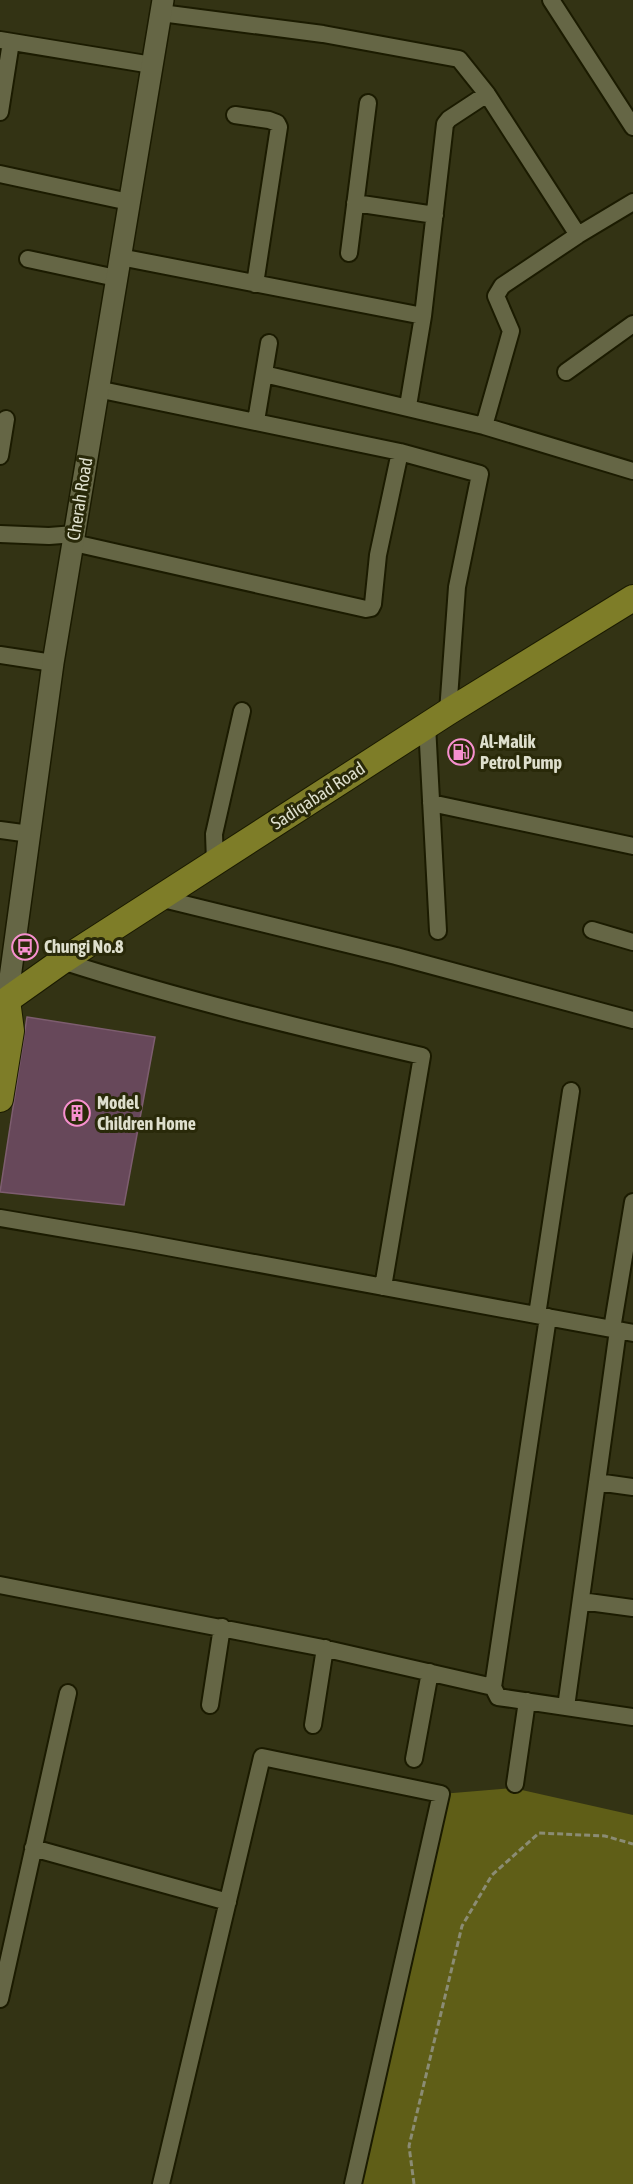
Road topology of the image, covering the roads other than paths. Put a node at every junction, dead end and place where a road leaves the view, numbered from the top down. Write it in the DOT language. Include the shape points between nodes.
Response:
graph roads {
  1 [pos="551,0"];
  2 [pos="162,7"];
  3 [pos="5,41"];
  4 [pos="152,65"];
  5 [pos="487,94"];
  6 [pos="368,103"];
  7 [pos="0,112"];
  8 [pos="235,115"];
  9 [pos="633,127"];
  10 [pos="0,174"];
  11 [pos="129,202"];
  12 [pos="633,202"];
  13 [pos="355,203"];
  14 [pos="435,215"];
  15 [pos="578,235"];
  16 [pos="349,253"];
  17 [pos="120,257"];
  18 [pos="28,259"];
  19 [pos="116,278"];
  20 [pos="255,284"];
  21 [pos="423,316"];
  22 [pos="633,324"];
  23 [pos="268,343"];
  24 [pos="566,372"];
  25 [pos="264,374"];
  26 [pos="98,389"];
  27 [pos="408,406"];
  28 [pos="6,419"];
  29 [pos="256,421"];
  30 [pos="484,426"];
  31 [pos="400,452"];
  32 [pos="0,456"];
  33 [pos="633,471"];
  34 [pos="0,534"];
  35 [pos="74,538"];
  36 [pos="633,598"];
  37 [pos="0,655"];
  38 [pos="53,663"];
  39 [pos="242,711"];
  40 [pos="437,719"];
  41 [pos="431,803"];
  42 [pos="0,830"];
  43 [pos="30,834"];
  44 [pos="633,846"];
  45 [pos="215,862"];
  46 [pos="159,898"];
  47 [pos="592,930"];
  48 [pos="438,931"];
  49 [pos="633,942"];
  50 [pos="6,957"];
  51 [pos="62,961"];
  52 [pos="4,1006"];
  53 [pos="633,1020"];
  54 [pos="571,1091"];
  55 [pos="0,1099"];
  56 [pos="633,1202"];
  57 [pos="0,1218"];
  58 [pos="383,1287"];
  59 [pos="542,1316"];
  60 [pos="621,1330"];
  61 [pos="597,1482"];
  62 [pos="633,1487"];
  63 [pos="0,1585"];
  64 [pos="580,1601"];
  65 [pos="633,1608"];
  66 [pos="222,1627"];
  67 [pos="325,1648"];
  68 [pos="430,1672"];
  69 [pos="493,1687"];
  70 [pos="68,1693"];
  71 [pos="527,1701"];
  72 [pos="210,1705"];
  73 [pos="566,1707"];
  74 [pos="633,1717"];
  75 [pos="313,1725"];
  76 [pos="414,1758"];
  77 [pos="515,1784"];
  78 [pos="33,1848"];
  79 [pos="228,1902"];
  80 [pos="0,1999"];
  81 [pos="161,2184"];
  82 [pos="353,2184"];
  1 -- 9 [label="street"];
  2 -- 4 [label="street, Cherah Road"];
  2 -- 5 [label="street" via="459,59"];
  3 -- 4 [label="street"];
  3 -- 7 [label="street"];
  4 -- 11 [label="street, Cherah Road"];
  5 -- 14 [label="street" via="445,124"];
  5 -- 15 [label="street"];
  6 -- 13 [label="street"];
  8 -- 20 [label="street" via="269,120 279,127"];
  10 -- 11 [label="street"];
  11 -- 17 [label="street, Cherah Road"];
  12 -- 15 [label="street"];
  13 -- 14 [label="street"];
  13 -- 16 [label="street"];
  14 -- 21 [label="street"];
  15 -- 30 [label="street" via="502,286 496,296 511,331"];
  17 -- 19 [label="street, Cherah Road"];
  17 -- 20 [label="street"];
  18 -- 19 [label="street"];
  19 -- 26 [label="street, Cherah Road"];
  20 -- 21 [label="street"];
  21 -- 27 [label="street"];
  22 -- 24 [label="street"];
  23 -- 25 [label="street"];
  25 -- 27 [label="street"];
  25 -- 29 [label="street"];
  26 -- 29 [label="street"];
  26 -- 35 [label="street, Cherah Road"];
  27 -- 30 [label="street"];
  28 -- 32 [label="street"];
  29 -- 31 [label="street"];
  30 -- 33 [label="street"];
  31 -- 35 [label="street" via="371,608"];
  31 -- 40 [label="street" via="480,474 457,586"];
  34 -- 35 [label="street"];
  35 -- 38 [label="street, Cherah Road"];
  36 -- 40 [label="main road, Sadiqabad Road"];
  37 -- 38 [label="street"];
  38 -- 43 [label="street, Cherah Road"];
  39 -- 45 [label="street" via="214,834"];
  40 -- 41 [label="street"];
  40 -- 45 [label="main road, Sadiqabad Road"];
  41 -- 44 [label="street"];
  41 -- 48 [label="street"];
  42 -- 43 [label="street"];
  43 -- 50 [label="street, Cherah Road"];
  45 -- 46 [label="main road, Sadiqabad Road"];
  46 -- 51 [label="main road, Sadiqabad Road"];
  46 -- 53 [label="street"];
  47 -- 49 [label="street"];
  50 -- 52 [label="street, Cherah Road"];
  51 -- 52 [label="main road, Sadiqabad Road"];
  51 -- 58 [label="street" via="300,1028 422,1056"];
  52 -- 55 [label="main road" via="11,1031"];
  54 -- 59 [label="street"];
  56 -- 60 [label="street"];
  57 -- 58 [label="street"];
  58 -- 59 [label="street"];
  59 -- 60 [label="street"];
  59 -- 69 [label="street"];
  60 -- 61 [label="street"];
  61 -- 62 [label="street"];
  61 -- 64 [label="street"];
  63 -- 66 [label="street"];
  64 -- 65 [label="street"];
  64 -- 73 [label="street"];
  66 -- 67 [label="street"];
  66 -- 72 [label="street"];
  67 -- 68 [label="street"];
  67 -- 75 [label="street"];
  68 -- 69 [label="street"];
  68 -- 76 [label="street"];
  69 -- 71 [label="street" via="498,1697"];
  70 -- 78 [label="street"];
  71 -- 73 [label="street"];
  71 -- 77 [label="street"];
  73 -- 74 [label="street"];
  78 -- 79 [label="street"];
  78 -- 80 [label="street"];
  79 -- 81 [label="street"];
  79 -- 82 [label="street" via="262,1757 441,1794"];
}
